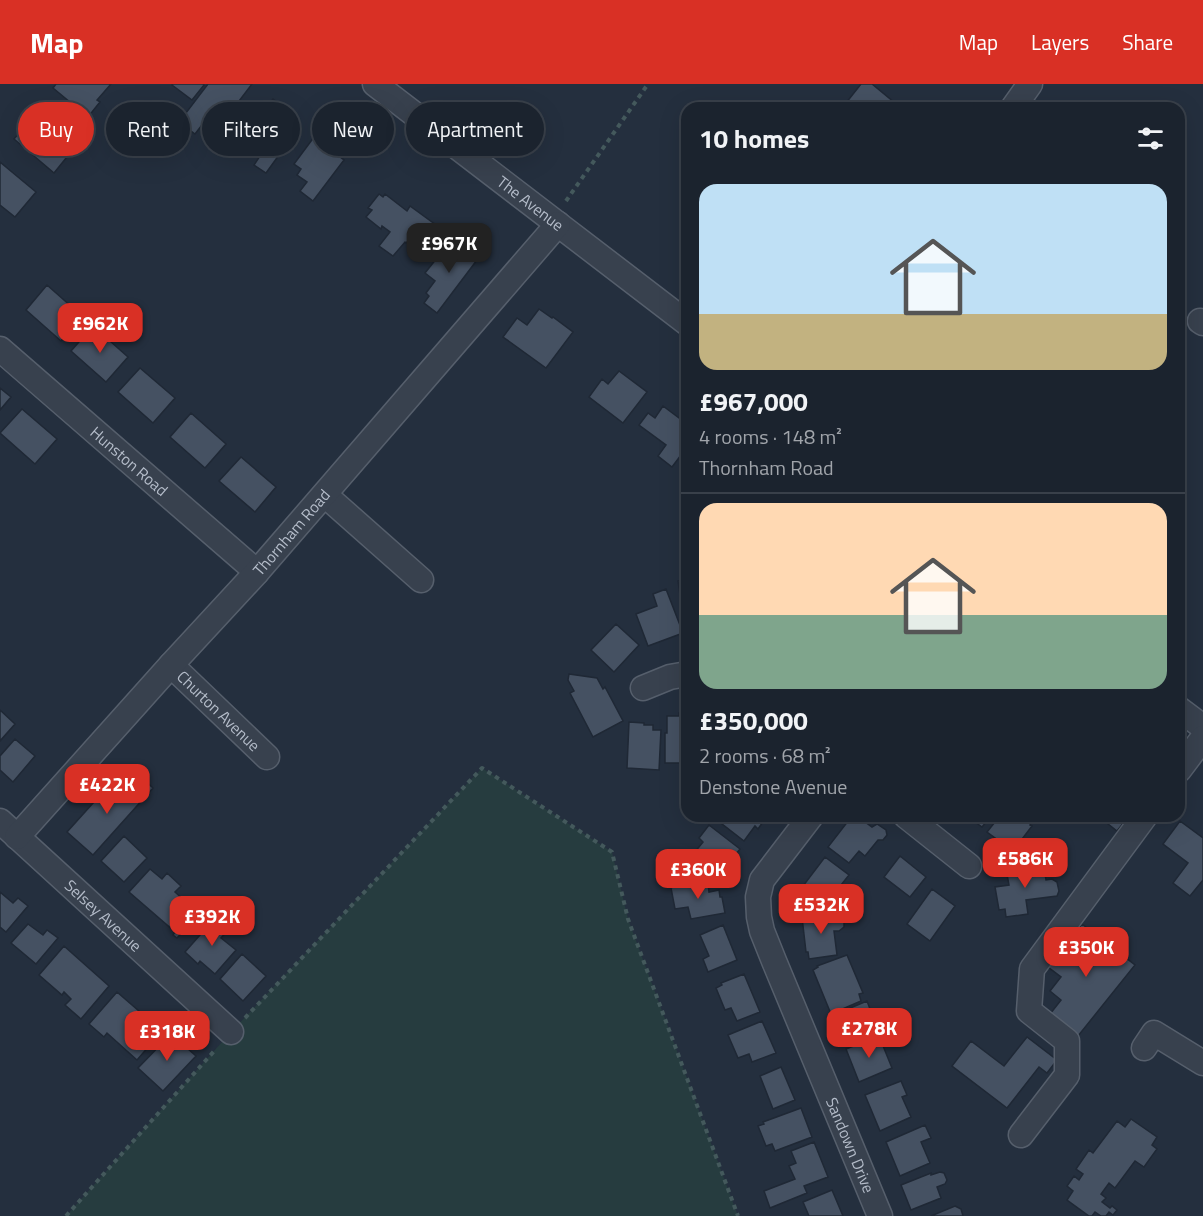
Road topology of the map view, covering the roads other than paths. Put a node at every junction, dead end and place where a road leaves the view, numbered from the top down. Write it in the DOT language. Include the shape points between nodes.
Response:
graph roads {
  1 [pos="375,84"];
  2 [pos="1030,84"];
  3 [pos="1017,102"];
  4 [pos="558,224"];
  5 [pos="681,318"];
  6 [pos="0,349"];
  7 [pos="325,495"];
  8 [pos="257,573"];
  9 [pos="421,580"];
  10 [pos="171,665"];
  11 [pos="681,675"];
  12 [pos="643,688"];
  13 [pos="1185,714"];
  14 [pos="1203,727"];
  15 [pos="1203,738"];
  16 [pos="267,757"];
  17 [pos="1185,762"];
  18 [pos="806,822"];
  19 [pos="914,822"];
  20 [pos="1141,822"];
  21 [pos="9,829"];
  22 [pos="969,866"];
  23 [pos="231,1032"];
  24 [pos="1144,1048"];
  25 [pos="1203,1063"];
  26 [pos="1021,1135"];
  27 [pos="880,1216"];
  1 -- 4 [label="street, The Avenue"];
  2 -- 3 [label="street"];
  4 -- 5 [label="street, The Avenue"];
  4 -- 7 [label="street, Thornham Road"];
  6 -- 8 [label="street, Hunston Road"];
  7 -- 8 [label="street, Thornham Road"];
  7 -- 9 [label="street"];
  8 -- 10 [label="street, Thornham Road"];
  10 -- 16 [label="street, Churton Avenue"];
  10 -- 21 [label="street, Thornham Road"];
  11 -- 12 [label="street"];
  13 -- 14 [label="street"];
  15 -- 17 [label="street"];
  18 -- 27 [label="street, Sandown Drive" via="762,880 759,917"];
  19 -- 22 [label="street"];
  20 -- 26 [label="street" via="1032,969 1029,1011 1067,1041 1068,1075"];
  21 -- 23 [label="street, Selsey Avenue"];
  24 -- 25 [label="street" via="1154,1033"];
}
